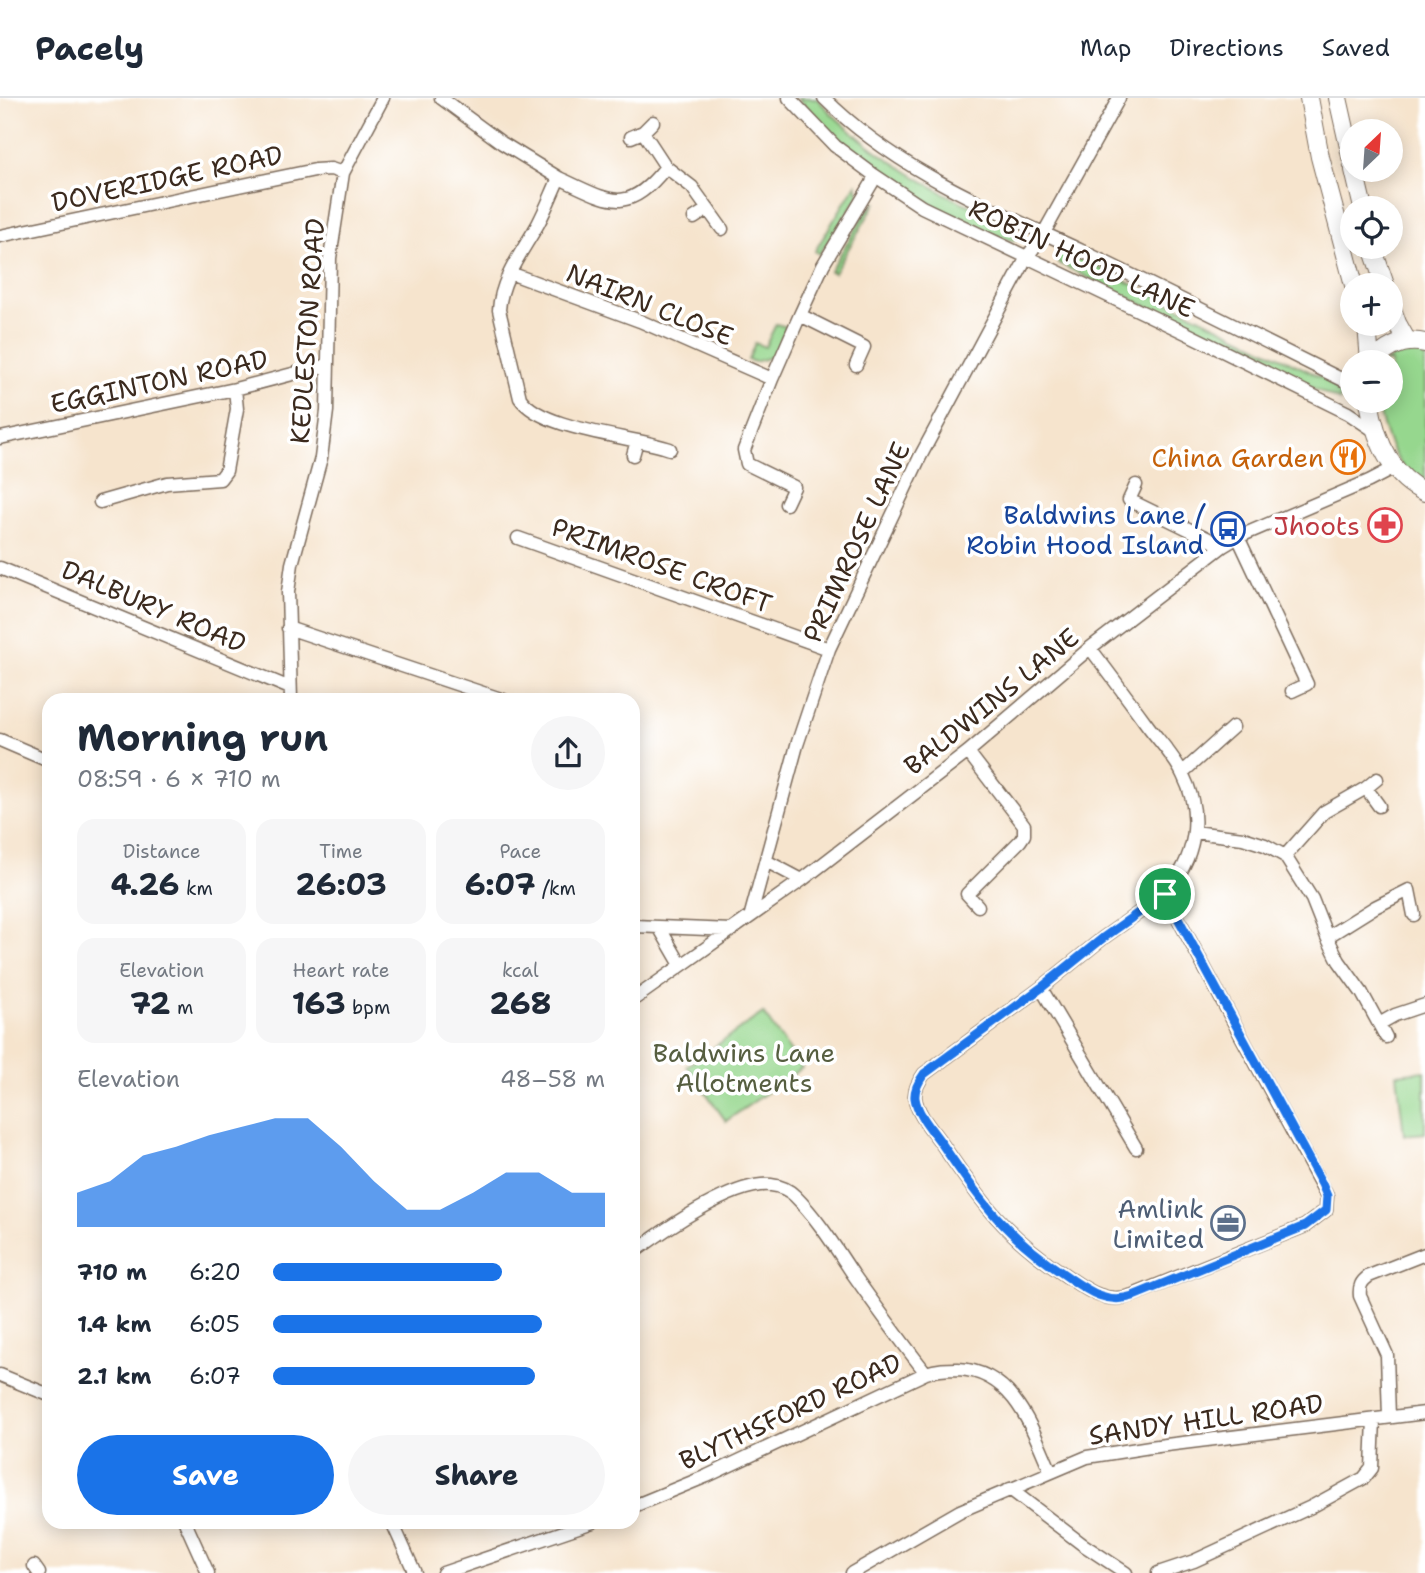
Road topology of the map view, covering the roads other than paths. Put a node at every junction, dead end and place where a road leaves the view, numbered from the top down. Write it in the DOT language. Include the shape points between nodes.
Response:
graph roads {
  1 [pos="383,98"];
  2 [pos="441,98"];
  3 [pos="789,98"];
  4 [pos="824,98"];
  5 [pos="1119,98"];
  6 [pos="1309,98"];
  7 [pos="1338,98"];
  8 [pos="1343,119"];
  9 [pos="653,122"];
  10 [pos="666,167"];
  11 [pos="343,173"];
  12 [pos="874,175"];
  13 [pos="559,178"];
  14 [pos="708,209"];
  15 [pos="694,218"];
  16 [pos="722,229"];
  17 [pos="1043,232"];
  18 [pos="0,236"];
  19 [pos="1027,257"];
  20 [pos="510,273"];
  21 [pos="1351,273"];
  22 [pos="800,315"];
  23 [pos="1403,329"];
  24 [pos="1416,342"];
  25 [pos="1388,350"];
  26 [pos="327,365"];
  27 [pos="856,365"];
  28 [pos="772,379"];
  29 [pos="1340,379"];
  30 [pos="235,389"];
  31 [pos="1371,413"];
  32 [pos="1375,431"];
  33 [pos="0,438"];
  34 [pos="637,441"];
  35 [pos="670,449"];
  36 [pos="633,455"];
  37 [pos="1394,468"];
  38 [pos="1136,485"];
  39 [pos="1425,492"];
  40 [pos="100,502"];
  41 [pos="786,504"];
  42 [pos="1238,537"];
  43 [pos="518,538"];
  44 [pos="1223,546"];
  45 [pos="0,568"];
  46 [pos="288,628"];
  47 [pos="1090,648"];
  48 [pos="830,649"];
  49 [pos="1292,691"];
  50 [pos="288,693"];
  51 [pos="290,693"];
  52 [pos="484,693"];
  53 [pos="1233,727"];
  54 [pos="0,740"];
  55 [pos="968,752"];
  56 [pos="42,758"];
  57 [pos="1182,772"];
  58 [pos="1377,779"];
  59 [pos="1366,788"];
  60 [pos="1379,806"];
  61 [pos="1194,832"];
  62 [pos="1285,856"];
  63 [pos="766,861"];
  64 [pos="802,880"];
  65 [pos="1165,894"];
  66 [pos="978,906"];
  67 [pos="751,914"];
  68 [pos="1414,915"];
  69 [pos="640,926"];
  70 [pos="659,927"];
  71 [pos="731,930"];
  72 [pos="1326,937"];
  73 [pos="681,965"];
  74 [pos="1041,988"];
  75 [pos="640,995"];
  76 [pos="1425,1006"];
  77 [pos="1379,1024"];
  78 [pos="1386,1037"];
  79 [pos="1136,1148"];
  80 [pos="640,1248"];
  81 [pos="1425,1254"];
  82 [pos="926,1373"];
  83 [pos="0,1375"];
  84 [pos="42,1392"];
  85 [pos="1425,1413"];
  86 [pos="1390,1417"];
  87 [pos="1374,1419"];
  88 [pos="1051,1472"];
  89 [pos="1010,1489"];
  90 [pos="640,1504"];
  91 [pos="188,1529"];
  92 [pos="395,1529"];
  93 [pos="572,1529"];
  94 [pos="208,1573"];
  95 [pos="415,1573"];
  96 [pos="443,1573"];
  97 [pos="852,1573"];
  98 [pos="1126,1573"];
  99 [pos="1158,1573"];
  1 -- 11 [label="street, KEDLESTON ROAD"];
  2 -- 13 [label="street" via="502,144"];
  3 -- 12 [label="street, ROBIN HOOD LANE" via="835,146"];
  4 -- 17 [label="street, ROBIN HOOD LANE" via="853,126 920,172"];
  5 -- 17 [label="street, PRIMROSE LANE"];
  6 -- 21 [label="highway"];
  7 -- 8 [label="highway"];
  9 -- 10 [label="street" via="637,134"];
  10 -- 13 [label="street" via="641,194 627,200 603,197"];
  10 -- 14 [label="street" via="692,187"];
  11 -- 18 [label="street, DOVERIDGE ROAD" via="315,170"];
  11 -- 26 [label="street, KEDLESTON ROAD" via="330,258"];
  12 -- 19 [label="street, ROBIN HOOD LANE" via="922,207"];
  12 -- 22 [label="street"];
  13 -- 20 [label="street"];
  14 -- 15 [label="street"];
  14 -- 16 [label="street"];
  17 -- 19 [label="street, PRIMROSE LANE"];
  17 -- 29 [label="street, ROBIN HOOD LANE"];
  19 -- 32 [label="street, ROBIN HOOD LANE" via="1348,413"];
  19 -- 48 [label="street, PRIMROSE LANE" via="920,457"];
  20 -- 28 [label="street, NAIRN CLOSE" via="640,321"];
  20 -- 34 [label="street" via="499,310 525,405 588,430"];
  22 -- 27 [label="street" via="864,347"];
  22 -- 28 [label="street"];
  23 -- 24 [label="highway"];
  24 -- 25 [label="highway"];
  26 -- 30 [label="street, EGGINTON ROAD"];
  26 -- 46 [label="street, KEDLESTON ROAD" via="321,457 292,564"];
  28 -- 41 [label="street" via="744,450 747,464 794,487"];
  30 -- 33 [label="street, EGGINTON ROAD"];
  30 -- 40 [label="street" via="237,409 226,471 220,479 167,483"];
  31 -- 32 [label="highway"];
  32 -- 37 [label="highway"];
  34 -- 35 [label="street"];
  34 -- 36 [label="street"];
  37 -- 39 [label="highway" via="1409,485"];
  37 -- 42 [label="street, BALDWINS LANE"];
  38 -- 44 [label="street" via="1129,499"];
  42 -- 44 [label="street, BALDWINS LANE"];
  42 -- 49 [label="street" via="1307,684"];
  43 -- 48 [label="street, PRIMROSE CROFT"];
  44 -- 47 [label="street, BALDWINS LANE"];
  45 -- 50 [label="street, DALBURY ROAD"];
  46 -- 51 [label="street, KEDLESTON ROAD"];
  46 -- 52 [label="street"];
  47 -- 55 [label="street, BALDWINS LANE"];
  47 -- 57 [label="street"];
  48 -- 63 [label="street, PRIMROSE LANE" via="797,745"];
  53 -- 57 [label="street"];
  54 -- 56 [label="street"];
  55 -- 64 [label="street, BALDWINS LANE"];
  55 -- 66 [label="street" via="1024,825 1020,841 967,894"];
  57 -- 61 [label="street" via="1194,802"];
  58 -- 59 [label="street"];
  59 -- 60 [label="street"];
  59 -- 62 [label="street" via="1324,812"];
  61 -- 62 [label="street" via="1243,838"];
  61 -- 65 [label="street" via="1187,863"];
  62 -- 72 [label="street" via="1312,899"];
  63 -- 64 [label="street"];
  63 -- 67 [label="street, PRIMROSE LANE"];
  64 -- 67 [label="street, BALDWINS LANE"];
  65 -- 74 [label="street"];
  65 -- 74 [label="street" via="1322,1184 1326,1210 1317,1218 1121,1300 1092,1293 1033,1254 975,1193 918,1110 915,1092 924,1074"];
  67 -- 71 [label="street, BALDWINS LANE"];
  68 -- 72 [label="street" via="1414,887"];
  69 -- 70 [label="street"];
  70 -- 71 [label="street"];
  70 -- 73 [label="street"];
  71 -- 73 [label="street, BALDWINS LANE"];
  72 -- 77 [label="street"];
  73 -- 75 [label="street, BALDWINS LANE"];
  74 -- 79 [label="street"];
  76 -- 77 [label="street"];
  77 -- 78 [label="street"];
  80 -- 82 [label="street" via="737,1191 752,1185 781,1187 793,1194 818,1224"];
  81 -- 86 [label="street" via="1369,1276 1359,1289 1387,1355"];
  82 -- 88 [label="street" via="966,1370 1001,1385 1023,1410"];
  82 -- 90 [label="street, BLYTHSFORD ROAD"];
  83 -- 84 [label="street"];
  85 -- 86 [label="street, SANDY HILL ROAD"];
  86 -- 87 [label="street, SANDY HILL ROAD"];
  87 -- 88 [label="street, SANDY HILL ROAD" via="1087,1457"];
  87 -- 99 [label="street" via="1372,1468 1364,1478 1194,1561"];
  88 -- 89 [label="street, SANDY HILL ROAD"];
  89 -- 97 [label="street, SANDY HILL ROAD" via="960,1511"];
  89 -- 98 [label="street"];
  91 -- 94 [label="street"];
  92 -- 95 [label="street"];
  93 -- 96 [label="street"];
}
